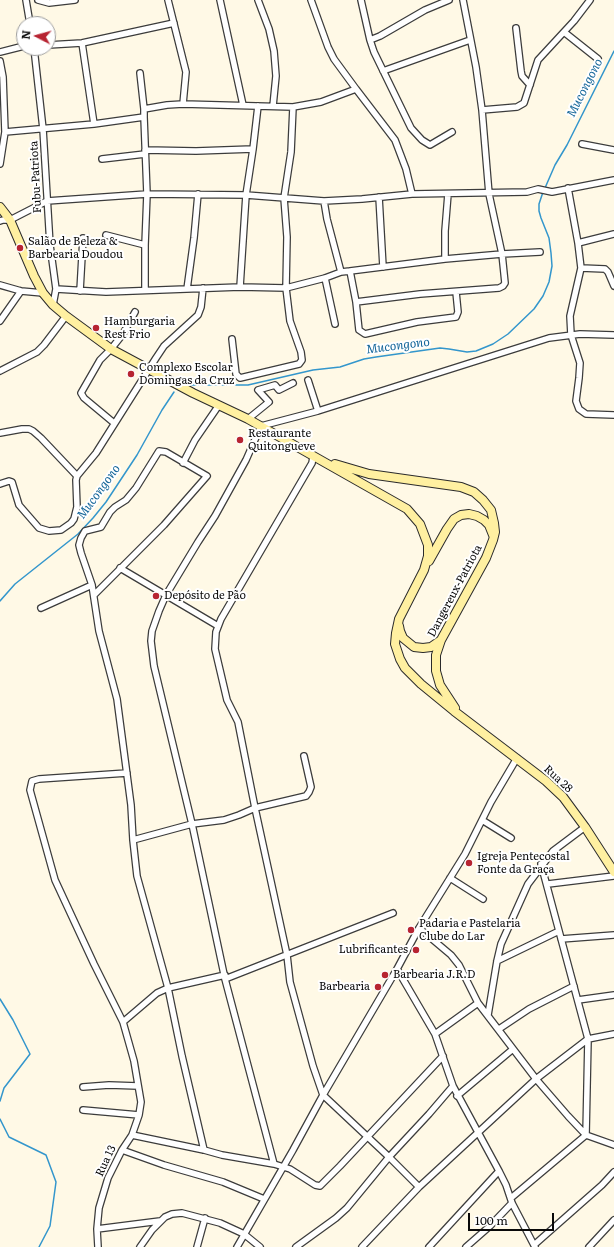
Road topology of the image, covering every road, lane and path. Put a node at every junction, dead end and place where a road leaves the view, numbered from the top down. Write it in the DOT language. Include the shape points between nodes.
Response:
graph roads {
  1 [pos="26,0"];
  2 [pos="38,0"];
  3 [pos="75,0"];
  4 [pos="168,0"];
  5 [pos="220,0"];
  6 [pos="260,0"];
  7 [pos="311,0"];
  8 [pos="361,0"];
  9 [pos="449,0"];
  10 [pos="463,0"];
  11 [pos="590,0"];
  12 [pos="29,16"];
  13 [pos="174,23"];
  14 [pos="516,28"];
  15 [pos="564,32"];
  16 [pos="370,40"];
  17 [pos="470,40"];
  18 [pos="82,43"];
  19 [pos="56,44"];
  20 [pos="16,48"];
  21 [pos="0,52"];
  22 [pos="35,56"];
  23 [pos="598,58"];
  24 [pos="0,61"];
  25 [pos="383,71"];
  26 [pos="140,72"];
  27 [pos="530,85"];
  28 [pos="356,89"];
  29 [pos="183,104"];
  30 [pos="243,105"];
  31 [pos="258,106"];
  32 [pos="273,106"];
  33 [pos="293,107"];
  34 [pos="144,109"];
  35 [pos="482,110"];
  36 [pos="144,117"];
  37 [pos="94,124"];
  38 [pos="43,129"];
  39 [pos="5,132"];
  40 [pos="452,132"];
  41 [pos="582,144"];
  42 [pos="253,150"];
  43 [pos="614,150"];
  44 [pos="145,152"];
  45 [pos="102,159"];
  46 [pos="0,164"];
  47 [pos="614,180"];
  48 [pos="568,188"];
  49 [pos="147,194"];
  50 [pos="198,194"];
  51 [pos="412,194"];
  52 [pos="448,194"];
  53 [pos="489,194"];
  54 [pos="246,195"];
  55 [pos="379,197"];
  56 [pos="284,198"];
  57 [pos="47,201"];
  58 [pos="324,201"];
  59 [pos="0,207"];
  60 [pos="10,220"];
  61 [pos="0,221"];
  62 [pos="614,234"];
  63 [pos="106,235"];
  64 [pos="83,238"];
  65 [pos="578,243"];
  66 [pos="144,245"];
  67 [pos="540,252"];
  68 [pos="502,254"];
  69 [pos="446,259"];
  70 [pos="383,267"];
  71 [pos="581,268"];
  72 [pos="350,271"];
  73 [pos="341,272"];
  74 [pos="325,278"];
  75 [pos="0,285"];
  76 [pos="240,286"];
  77 [pos="614,286"];
  78 [pos="203,288"];
  79 [pos="286,288"];
  80 [pos="56,289"];
  81 [pos="187,289"];
  82 [pos="145,290"];
  83 [pos="21,291"];
  84 [pos="80,291"];
  85 [pos="456,292"];
  86 [pos="43,293"];
  87 [pos="356,302"];
  88 [pos="53,306"];
  89 [pos="135,312"];
  90 [pos="66,316"];
  91 [pos="0,321"];
  92 [pos="335,324"];
  93 [pos="571,335"];
  94 [pos="614,335"];
  95 [pos="232,339"];
  96 [pos="111,349"];
  97 [pos="149,369"];
  98 [pos="0,371"];
  99 [pos="308,380"];
  100 [pos="293,383"];
  101 [pos="219,405"];
  102 [pos="318,412"];
  103 [pos="614,415"];
  104 [pos="248,419"];
  105 [pos="114,423"];
  106 [pos="261,426"];
  107 [pos="0,433"];
  108 [pos="312,455"];
  109 [pos="183,463"];
  110 [pos="77,476"];
  111 [pos="0,484"];
  112 [pos="493,540"];
  113 [pos="120,568"];
  114 [pos="424,570"];
  115 [pos="92,585"];
  116 [pos="94,595"];
  117 [pos="166,595"];
  118 [pos="41,608"];
  119 [pos="399,619"];
  120 [pos="218,626"];
  121 [pos="441,640"];
  122 [pos="467,720"];
  123 [pos="304,756"];
  124 [pos="517,758"];
  125 [pos="127,773"];
  126 [pos="255,808"];
  127 [pos="482,820"];
  128 [pos="192,824"];
  129 [pos="585,827"];
  130 [pos="511,838"];
  131 [pos="132,840"];
  132 [pos="542,864"];
  133 [pos="614,872"];
  134 [pos="614,876"];
  135 [pos="450,878"];
  136 [pos="548,884"];
  137 [pos="483,899"];
  138 [pos="393,913"];
  139 [pos="419,928"];
  140 [pos="559,931"];
  141 [pos="614,935"];
  142 [pos="561,939"];
  143 [pos="287,955"];
  144 [pos="497,961"];
  145 [pos="397,969"];
  146 [pos="225,977"];
  147 [pos="574,986"];
  148 [pos="168,988"];
  149 [pos="614,995"];
  150 [pos="578,1000"];
  151 [pos="478,1003"];
  152 [pos="488,1015"];
  153 [pos="124,1022"];
  154 [pos="499,1029"];
  155 [pos="435,1034"];
  156 [pos="614,1034"];
  157 [pos="588,1039"];
  158 [pos="513,1049"];
  159 [pos="443,1056"];
  160 [pos="536,1079"];
  161 [pos="138,1086"];
  162 [pos="453,1086"];
  163 [pos="83,1087"];
  164 [pos="323,1095"];
  165 [pos="457,1096"];
  166 [pos="83,1110"];
  167 [pos="139,1115"];
  168 [pos="477,1132"];
  169 [pos="132,1135"];
  170 [pos="586,1135"];
  171 [pos="367,1137"];
  172 [pos="614,1145"];
  173 [pos="122,1150"];
  174 [pos="204,1150"];
  175 [pos="389,1157"];
  176 [pos="274,1164"];
  177 [pos="283,1166"];
  178 [pos="499,1171"];
  179 [pos="614,1172"];
  180 [pos="419,1187"];
  181 [pos="264,1199"];
  182 [pos="512,1200"];
  183 [pos="205,1218"];
  184 [pos="614,1220"];
  185 [pos="160,1222"];
  186 [pos="97,1229"];
  187 [pos="244,1234"];
  188 [pos="534,1246"];
  189 [pos="98,1247"];
  190 [pos="140,1247"];
  191 [pos="197,1247"];
  192 [pos="237,1247"];
  193 [pos="260,1247"];
  194 [pos="296,1247"];
  195 [pos="362,1247"];
  196 [pos="429,1247"];
  197 [pos="466,1247"];
  198 [pos="589,1247"];
  1 -- 12 [label="street"];
  2 -- 3 [label="street" via="48,4"];
  4 -- 13 [label="street"];
  5 -- 30 [label="street"];
  6 -- 32 [label="street" via="274,51 276,76"];
  7 -- 28 [label="street" via="334,59"];
  8 -- 16 [label="street"];
  9 -- 16 [label="street" via="418,13"];
  10 -- 17 [label="street"];
  11 -- 15 [label="street"];
  13 -- 18 [label="street"];
  13 -- 29 [label="street" via="186,72"];
  14 -- 27 [label="street" via="522,76"];
  15 -- 23 [label="street"];
  15 -- 27 [label="street" via="538,60"];
  16 -- 25 [label="street"];
  17 -- 25 [label="street"];
  17 -- 35 [label="street"];
  18 -- 19 [label="street"];
  18 -- 37 [label="street"];
  20 -- 21 [label="street"];
  22 -- 38 [label="street, Fubu-Patriota"];
  24 -- 39 [label="street"];
  25 -- 40 [label="street" via="411,128 422,140 430,145"];
  26 -- 34 [label="street"];
  27 -- 35 [label="street" via="522,105"];
  28 -- 33 [label="street" via="321,102"];
  28 -- 51 [label="street" via="395,140"];
  29 -- 30 [label="street"];
  29 -- 34 [label="street"];
  30 -- 31 [label="street"];
  31 -- 32 [label="street"];
  31 -- 42 [label="street"];
  32 -- 33 [label="street"];
  33 -- 56 [label="street" via="291,152"];
  34 -- 36 [label="street"];
  35 -- 53 [label="street"];
  36 -- 37 [label="street"];
  36 -- 44 [label="street"];
  37 -- 38 [label="street"];
  38 -- 39 [label="street"];
  38 -- 57 [label="street, Fubu-Patriota"];
  39 -- 46 [label="street"];
  41 -- 43 [label="street"];
  42 -- 44 [label="street"];
  42 -- 54 [label="street"];
  44 -- 45 [label="street"];
  44 -- 49 [label="street"];
  47 -- 48 [label="street"];
  48 -- 53 [label="street" via="552,192 538,189"];
  48 -- 65 [label="street"];
  49 -- 50 [label="street"];
  49 -- 57 [label="street"];
  49 -- 66 [label="street"];
  50 -- 54 [label="street"];
  50 -- 81 [label="street"];
  51 -- 52 [label="street"];
  51 -- 55 [label="street"];
  52 -- 53 [label="street"];
  52 -- 69 [label="street"];
  53 -- 68 [label="street"];
  54 -- 56 [label="street"];
  54 -- 76 [label="street"];
  55 -- 58 [label="street"];
  55 -- 70 [label="street"];
  56 -- 58 [label="street"];
  56 -- 79 [label="street" via="287,237"];
  57 -- 60 [label="street"];
  57 -- 80 [label="street, Fubu-Patriota"];
  58 -- 73 [label="street"];
  59 -- 60 [label="street"];
  60 -- 61 [label="street"];
  60 -- 86 [label="street"];
  62 -- 65 [label="street"];
  63 -- 66 [label="street"];
  64 -- 84 [label="street"];
  65 -- 71 [label="street"];
  66 -- 82 [label="street"];
  67 -- 68 [label="street"];
  68 -- 69 [label="street"];
  68 -- 85 [label="street" via="505,283 503,286"];
  69 -- 70 [label="street"];
  70 -- 72 [label="street"];
  71 -- 77 [label="street" via="605,269"];
  71 -- 93 [label="street" via="570,316"];
  72 -- 73 [label="street"];
  72 -- 87 [label="street"];
  73 -- 74 [label="street"];
  74 -- 79 [label="street"];
  74 -- 92 [label="street"];
  75 -- 83 [label="street"];
  76 -- 78 [label="street"];
  76 -- 79 [label="street"];
  78 -- 81 [label="street"];
  78 -- 97 [label="street" via="198,315 164,346"];
  79 -- 95 [label="street" via="290,321 301,352 302,360 299,364 240,378 236,374"];
  80 -- 84 [label="street"];
  80 -- 88 [label="street, Fubu-Patriota"];
  81 -- 82 [label="street"];
  82 -- 84 [label="street"];
  83 -- 86 [label="street"];
  83 -- 91 [label="street"];
  85 -- 87 [label="street"];
  85 -- 87 [label="street" via="456,317 417,322 365,334 359,330"];
  86 -- 88 [label="street"];
  88 -- 90 [label="street"];
  89 -- 96 [label="street"];
  90 -- 96 [label="street"];
  90 -- 98 [label="street" via="37,352"];
  93 -- 94 [label="street"];
  93 -- 102 [label="street" via="549,338"];
  93 -- 103 [label="street" via="580,363 576,405 586,414"];
  96 -- 97 [label="street"];
  96 -- 105 [label="street" via="100,360 81,393"];
  97 -- 101 [label="street"];
  97 -- 105 [label="street"];
  99 -- 102 [label="street"];
  100 -- 104 [label="street" via="279,390 275,385 258,390 269,402"];
  101 -- 104 [label="street"];
  101 -- 109 [label="street"];
  102 -- 106 [label="street"];
  104 -- 106 [label="street"];
  105 -- 110 [label="street" via="96,454"];
  106 -- 108 [label="street"];
  106 -- 117 [label="street" via="246,460 215,516"];
  107 -- 110 [label="street" via="22,429 33,431"];
  108 -- 112 [label="street, Dangereux-Patriota" via="341,467 369,474 474,492 491,510 495,527"];
  108 -- 114 [label="street" via="407,509 420,524 428,545"];
  108 -- 120 [label="street" via="312,464"];
  109 -- 113 [label="street" via="207,476 164,525"];
  109 -- 115 [label="street" via="166,452 158,452 126,500 110,512 101,527 89,529 83,534 80,553"];
  110 -- 111 [label="street" via="77,507 74,519 61,530 39,528 19,505 12,482"];
  112 -- 114 [label="street" via="492,531 484,520 469,514 461,515 446,529"];
  112 -- 121 [label="street, Dangereux-Patriota" via="486,558"];
  113 -- 116 [label="street"];
  113 -- 117 [label="street"];
  114 -- 119 [label="street"];
  115 -- 116 [label="street"];
  115 -- 118 [label="street"];
  116 -- 125 [label="street" via="99,631 117,699"];
  117 -- 120 [label="street"];
  117 -- 128 [label="street" via="152,631 152,650"];
  119 -- 121 [label="street" via="403,638 411,645 427,648"];
  119 -- 122 [label="street" via="395,644 405,668"];
  120 -- 126 [label="street" via="215,649 227,700 238,722"];
  121 -- 122 [label="street, Dangereux-Patriota" via="436,655 436,671 440,685 452,704"];
  122 -- 124 [label="street, Rua 28"];
  123 -- 126 [label="street" via="310,787 306,796"];
  124 -- 127 [label="street"];
  124 -- 129 [label="street, Rua 28" via="562,797"];
  125 -- 131 [label="street" via="132,805"];
  125 -- 153 [label="street, Rua 13" via="39,779 32,781 30,790 55,880"];
  126 -- 128 [label="street" via="224,820"];
  126 -- 143 [label="street"];
  127 -- 130 [label="street"];
  127 -- 135 [label="street" via="466,854"];
  128 -- 131 [label="street"];
  128 -- 146 [label="street"];
  129 -- 132 [label="street" via="553,851"];
  129 -- 133 [label="street, Rua 28"];
  131 -- 148 [label="street" via="137,876"];
  132 -- 136 [label="street"];
  132 -- 144 [label="street" via="528,884 501,944"];
  134 -- 136 [label="street"];
  135 -- 137 [label="street"];
  135 -- 139 [label="street"];
  136 -- 140 [label="street"];
  138 -- 143 [label="street"];
  139 -- 145 [label="street"];
  139 -- 151 [label="street" via="459,965"];
  140 -- 142 [label="street"];
  140 -- 144 [label="street"];
  141 -- 142 [label="street"];
  142 -- 147 [label="street"];
  143 -- 146 [label="street"];
  143 -- 164 [label="street" via="292,988"];
  144 -- 152 [label="street"];
  145 -- 155 [label="street"];
  145 -- 164 [label="street"];
  146 -- 148 [label="street"];
  146 -- 176 [label="street"];
  147 -- 150 [label="street"];
  147 -- 154 [label="street" via="535,1006"];
  148 -- 153 [label="street" via="157,993"];
  148 -- 174 [label="street"];
  149 -- 150 [label="street"];
  150 -- 157 [label="street"];
  151 -- 152 [label="street"];
  151 -- 155 [label="street"];
  152 -- 154 [label="street"];
  153 -- 161 [label="street, Rua 13"];
  154 -- 158 [label="street"];
  155 -- 159 [label="street"];
  156 -- 157 [label="street"];
  157 -- 160 [label="street"];
  157 -- 170 [label="street"];
  158 -- 160 [label="street"];
  158 -- 165 [label="street"];
  159 -- 162 [label="street"];
  159 -- 171 [label="street"];
  160 -- 168 [label="street"];
  160 -- 170 [label="street"];
  161 -- 163 [label="street"];
  161 -- 167 [label="street, Rua 13" via="141,1102"];
  162 -- 165 [label="street"];
  162 -- 175 [label="street"];
  164 -- 171 [label="street"];
  164 -- 177 [label="street"];
  165 -- 168 [label="street"];
  166 -- 167 [label="street"];
  167 -- 169 [label="street, Rua 13"];
  168 -- 178 [label="street"];
  168 -- 180 [label="street"];
  169 -- 173 [label="street, Rua 13"];
  169 -- 174 [label="street"];
  170 -- 172 [label="street"];
  170 -- 182 [label="street"];
  171 -- 175 [label="street"];
  171 -- 177 [label="street" via="320,1186"];
  173 -- 181 [label="street" via="223,1182"];
  173 -- 186 [label="street, Rua 13" via="108,1178 99,1208"];
  174 -- 176 [label="street"];
  175 -- 180 [label="street"];
  175 -- 194 [label="street" via="347,1208"];
  176 -- 177 [label="street"];
  177 -- 181 [label="street"];
  178 -- 182 [label="street"];
  178 -- 196 [label="street"];
  179 -- 188 [label="street"];
  180 -- 195 [label="street"];
  181 -- 187 [label="street"];
  182 -- 188 [label="street"];
  182 -- 197 [label="street" via="490,1226"];
  183 -- 185 [label="street" via="182,1213 172,1214"];
  183 -- 187 [label="street"];
  183 -- 191 [label="street"];
  184 -- 198 [label="street"];
  185 -- 186 [label="street"];
  185 -- 190 [label="street"];
  186 -- 189 [label="street, Rua 13"];
  187 -- 192 [label="street"];
  187 -- 193 [label="street"];
}
